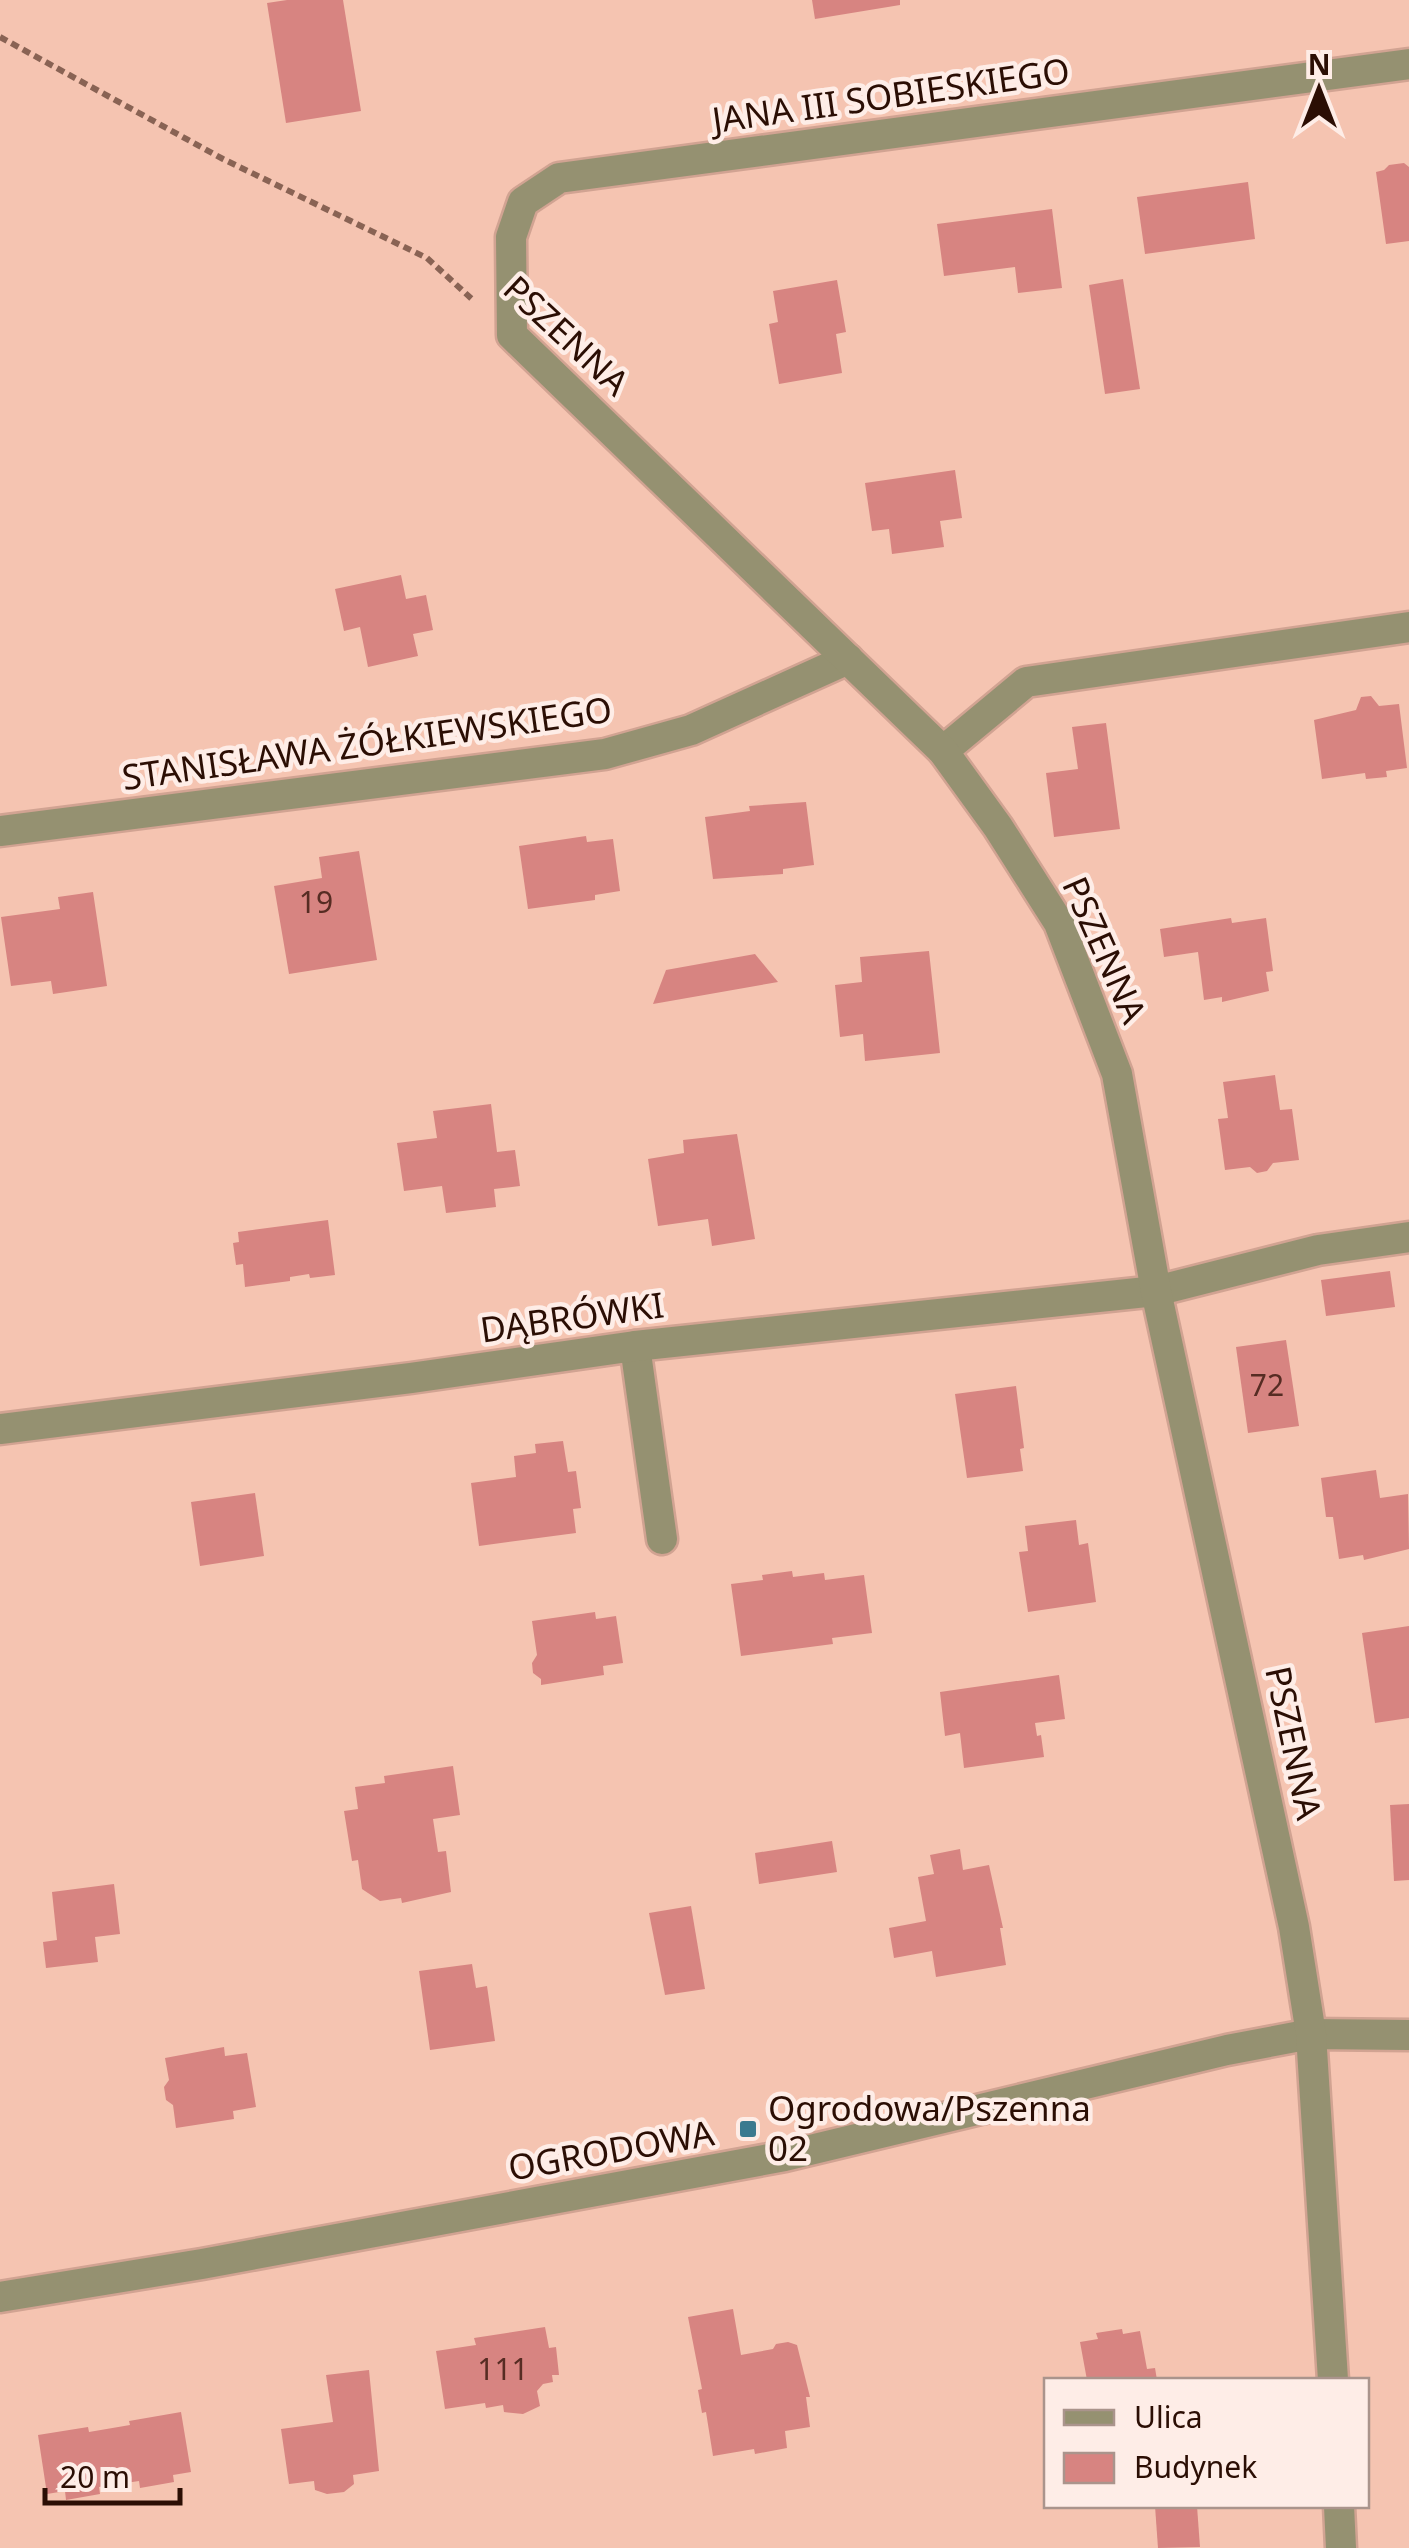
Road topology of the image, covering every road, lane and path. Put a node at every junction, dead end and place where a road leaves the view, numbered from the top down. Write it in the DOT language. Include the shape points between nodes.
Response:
graph roads {
  1 [pos="0,37"];
  2 [pos="1409,64"];
  3 [pos="512,335"];
  4 [pos="1409,627"];
  5 [pos="848,660"];
  6 [pos="943,751"];
  7 [pos="0,831"];
  8 [pos="1409,1237"];
  9 [pos="1156,1291"];
  10 [pos="635,1346"];
  11 [pos="0,1429"];
  12 [pos="662,1539"];
  13 [pos="1311,2034"];
  14 [pos="1409,2034"];
  15 [pos="0,2297"];
  16 [pos="1332,2378"];
  17 [pos="1339,2508"];
  18 [pos="1341,2548"];
  1 -- 3 [label="path, PSZENNA" via="223,159 427,258"];
  2 -- 3 [label="street, JANA III SOBIESKIEGO" via="559,178 523,202 511,237"];
  3 -- 5 [label="street, PSZENNA"];
  4 -- 6 [label="street" via="1026,682"];
  5 -- 6 [label="street, PSZENNA"];
  5 -- 7 [label="street, STANISŁAWA ŻÓŁKIEWSKIEGO" via="691,730 605,754"];
  6 -- 9 [label="street, PSZENNA" via="1059,923 1117,1074"];
  8 -- 9 [label="street, DĄBRÓWKI" via="1318,1250"];
  9 -- 10 [label="street, DĄBRÓWKI"];
  9 -- 13 [label="street, PSZENNA" via="1294,1927"];
  10 -- 11 [label="street, DĄBRÓWKI"];
  10 -- 12 [label="street"];
  13 -- 14 [label="street, OGRODOWA"];
  13 -- 15 [label="street, OGRODOWA" via="785,2156"];
  13 -- 16 [label="street, PSZENNA"];
  17 -- 18 [label="street"];
}
